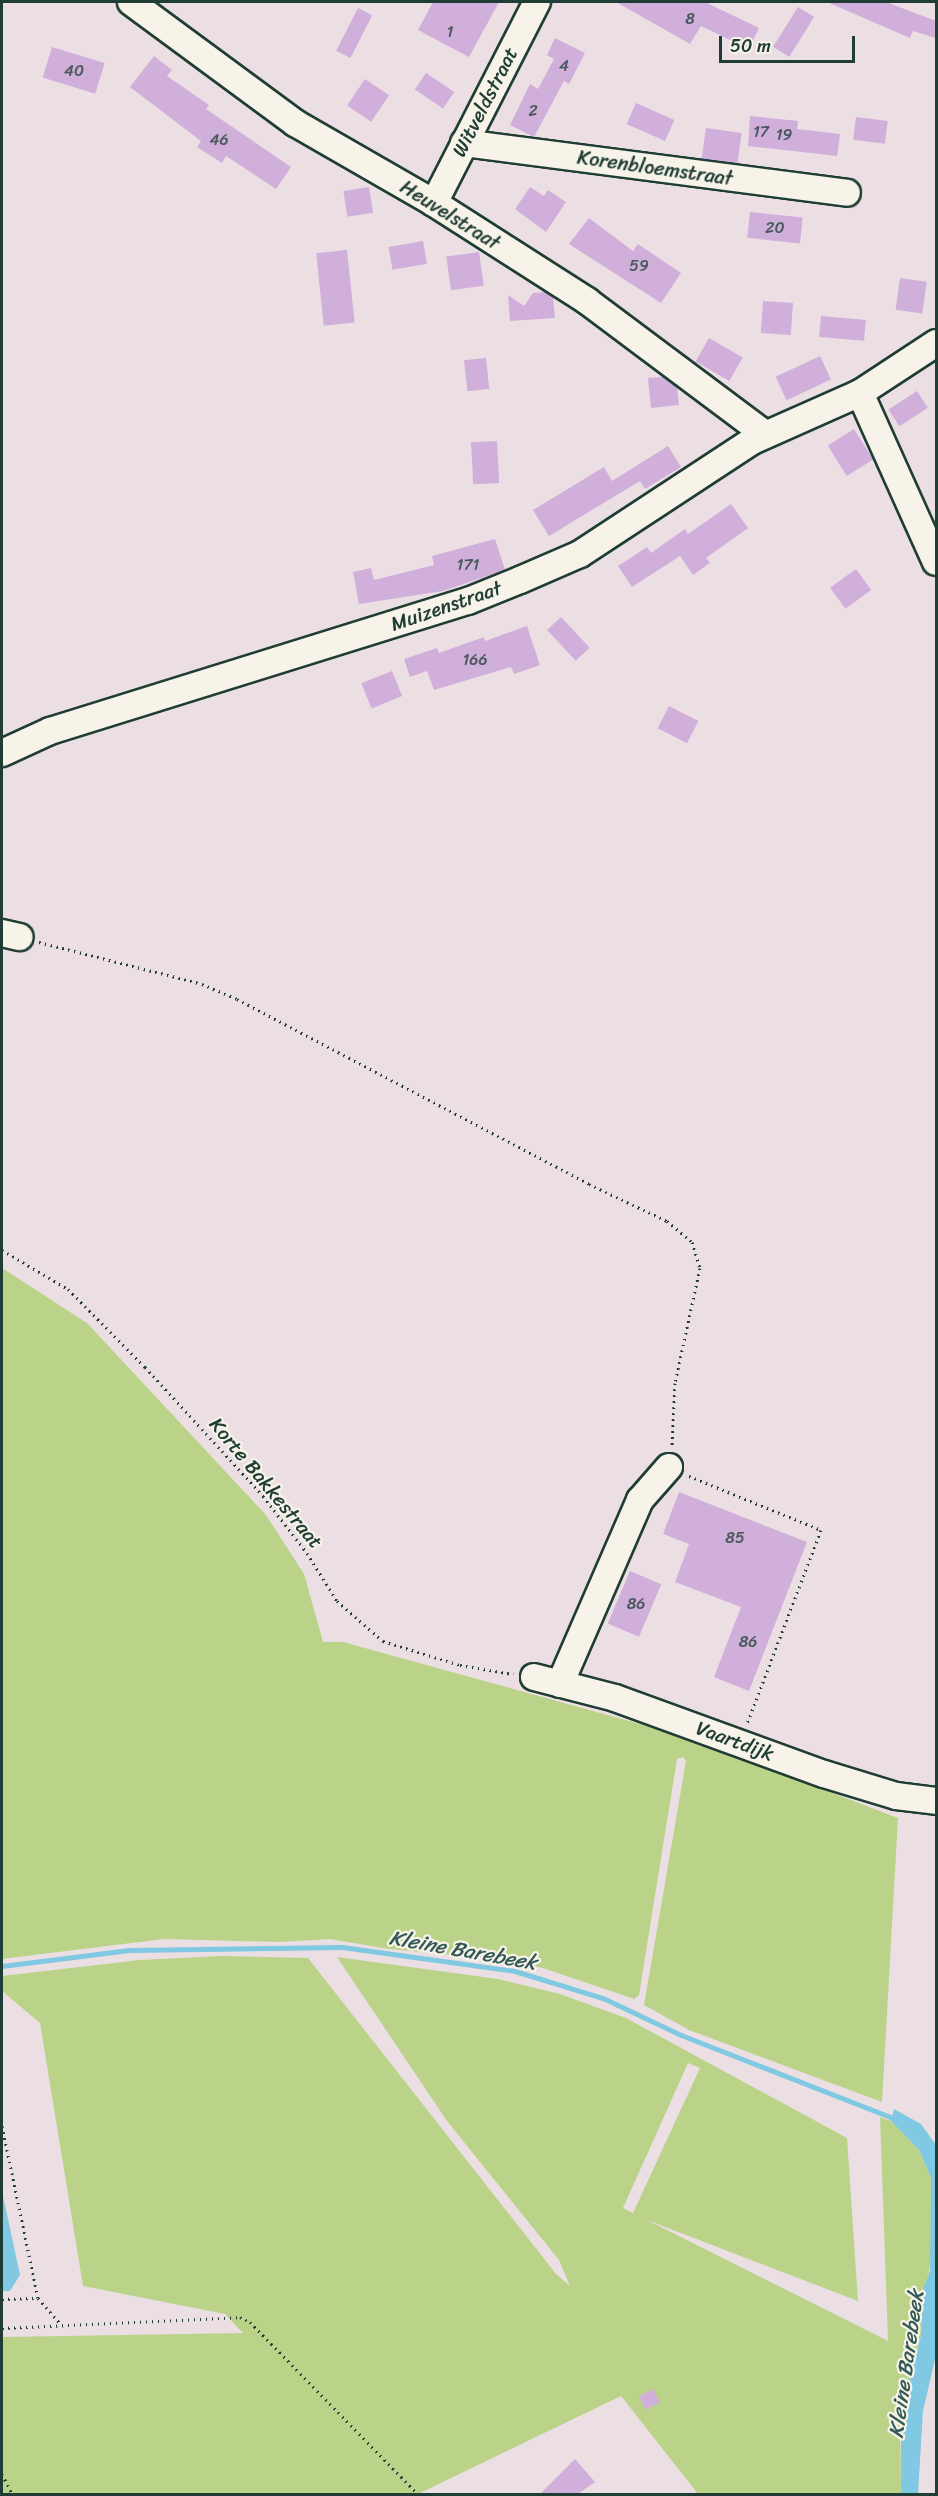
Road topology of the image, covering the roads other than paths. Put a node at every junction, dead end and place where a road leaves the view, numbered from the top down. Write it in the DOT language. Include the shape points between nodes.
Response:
graph roads {
  1 [pos="131,2"];
  2 [pos="537,2"];
  3 [pos="464,143"];
  4 [pos="847,193"];
  5 [pos="434,203"];
  6 [pos="936,343"];
  7 [pos="860,393"];
  8 [pos="765,434"];
  9 [pos="936,562"];
  10 [pos="2,753"];
  11 [pos="670,1460"];
  12 [pos="534,1677"];
  13 [pos="560,1684"];
  14 [pos="936,1801"];
  1 -- 5 [label="street, Heuvelstraat" via="295,123"];
  2 -- 3 [label="street, Witveldstraat"];
  3 -- 4 [label="street, Korenbloemstraat"];
  3 -- 5 [label="street, Witveldstraat"];
  5 -- 8 [label="street, Heuvelstraat" via="587,301"];
  6 -- 7 [label="street, Muizenstraat"];
  7 -- 8 [label="street, Muizenstraat"];
  7 -- 9 [label="street"];
  8 -- 10 [label="street, Muizenstraat" via="580,554 520,580 468,601 50,731"];
  11 -- 13 [label="street" via="640,1500"];
  12 -- 13 [label="street, Vaartdijk"];
  13 -- 14 [label="street, Vaartdijk" via="615,1698 824,1774 896,1796"];
}
